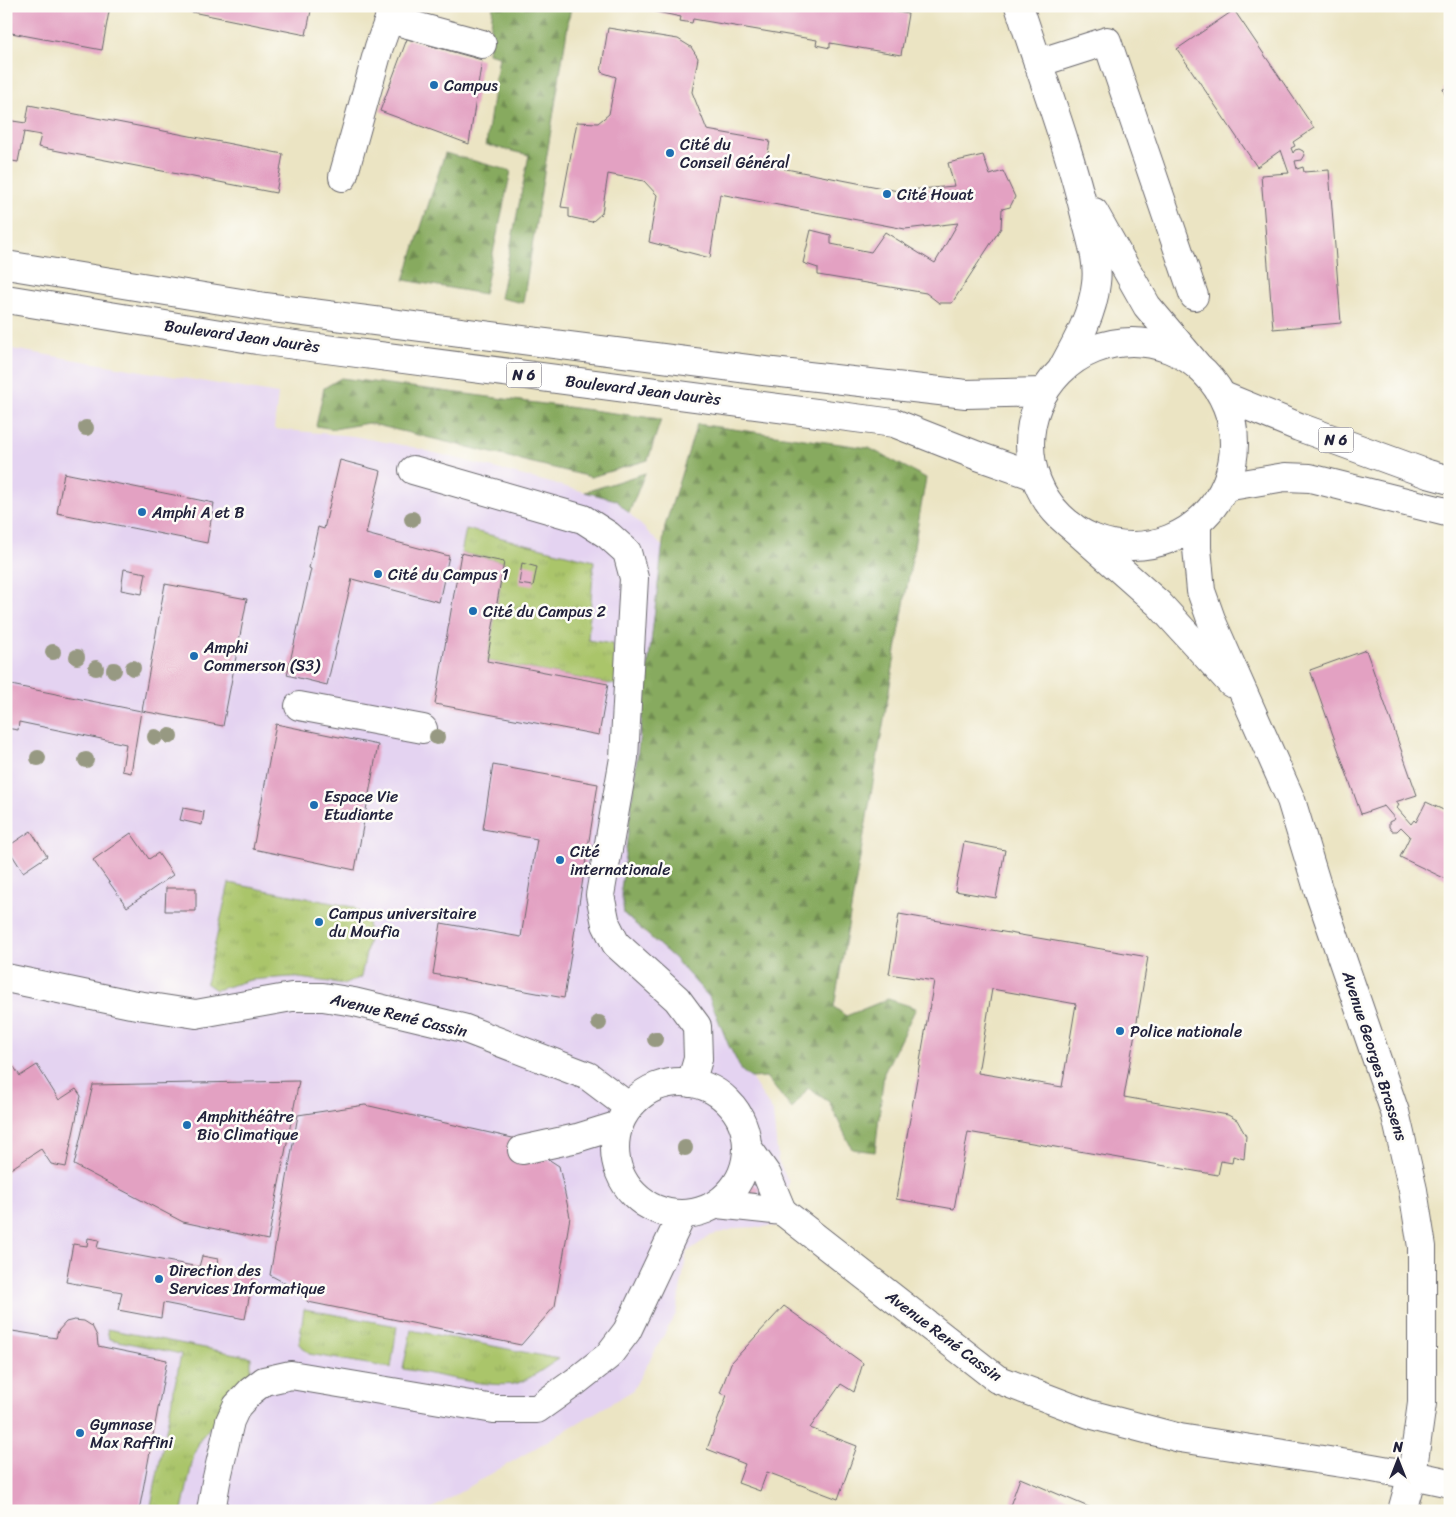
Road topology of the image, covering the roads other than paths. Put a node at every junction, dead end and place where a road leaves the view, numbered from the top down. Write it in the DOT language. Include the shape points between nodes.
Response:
graph roads {
  1 [pos="1019,6"];
  2 [pos="390,12"];
  3 [pos="482,44"];
  4 [pos="1038,63"];
  5 [pos="344,177"];
  6 [pos="1076,178"];
  7 [pos="6,265"];
  8 [pos="1194,296"];
  9 [pos="6,299"];
  10 [pos="1196,364"];
  11 [pos="1063,367"];
  12 [pos="1044,392"];
  13 [pos="1223,396"];
  14 [pos="412,470"];
  15 [pos="1035,476"];
  16 [pos="1450,480"];
  17 [pos="1225,486"];
  18 [pos="1450,513"];
  19 [pos="1197,523"];
  20 [pos="1070,525"];
  21 [pos="1250,705"];
  22 [pos="299,706"];
  23 [pos="423,729"];
  24 [pos="6,978"];
  25 [pos="691,1083"];
  26 [pos="624,1116"];
  27 [pos="748,1148"];
  28 [pos="522,1150"];
  29 [pos="717,1204"];
  30 [pos="782,1211"];
  31 [pos="682,1215"];
  32 [pos="1412,1474"];
  33 [pos="1450,1483"];
  34 [pos="211,1511"];
  35 [pos="1402,1511"];
  1 -- 4 [label="main road"];
  2 -- 3 [label="main road"];
  2 -- 5 [label="main road"];
  4 -- 6 [label="main road"];
  4 -- 8 [label="main road" via="1107,42"];
  6 -- 10 [label="main road" via="1147,306"];
  6 -- 11 [label="main road" via="1096,262 1097,282 1081,334"];
  7 -- 12 [label="main road, Boulevard Jean Jaurès / N 6" via="266,307 764,371 966,394"];
  9 -- 15 [label="main road, Boulevard Jean Jaurès / N 6" via="257,340 894,423"];
  10 -- 11 [label="main road" via="1173,350 1146,343 1119,342 1079,356"];
  10 -- 13 [label="main road"];
  11 -- 12 [label="main road"];
  12 -- 15 [label="main road" via="1033,418 1029,447"];
  13 -- 16 [label="main road, N 6" via="1299,427"];
  13 -- 17 [label="main road" via="1233,426 1234,457"];
  14 -- 25 [label="main road" via="583,518 627,552 634,578 624,758 600,895 606,924 616,944 676,999 697,1026 698,1058"];
  15 -- 20 [label="main road" via="1048,503"];
  17 -- 18 [label="main road" via="1310,478"];
  17 -- 19 [label="main road" via="1213,507"];
  19 -- 20 [label="main road" via="1167,540 1134,546 1100,541"];
  19 -- 21 [label="main road, Avenue Georges Brassens" via="1201,590"];
  20 -- 21 [label="main road, Avenue Georges Brassens" via="1159,604"];
  21 -- 32 [label="main road, Avenue Georges Brassens" via="1291,800 1405,1149 1422,1247 1422,1403"];
  22 -- 23 [label="main road"];
  24 -- 26 [label="main road, Avenue René Cassin" via="196,1014 292,997 323,996 354,1002 463,1028 588,1076"];
  25 -- 26 [label="main road" via="668,1083 647,1092"];
  25 -- 27 [label="main road" via="710,1088 738,1112 746,1130"];
  26 -- 28 [label="main road" via="577,1138"];
  26 -- 31 [label="main road" via="615,1146 617,1167 627,1187 642,1202 661,1212"];
  27 -- 29 [label="main road" via="745,1170 734,1189"];
  27 -- 30 [label="main road" via="767,1175"];
  29 -- 30 [label="main road"];
  29 -- 31 [label="main road" via="701,1212"];
  30 -- 32 [label="main road, Avenue René Cassin" via="997,1379 1089,1414 1180,1438"];
  31 -- 34 [label="main road" via="627,1331 608,1356 537,1409 494,1409 291,1375 264,1381 237,1406 230,1421"];
  32 -- 33 [label="main road, Avenue René Cassin"];
  32 -- 35 [label="main road, Avenue Georges Brassens"];
}
